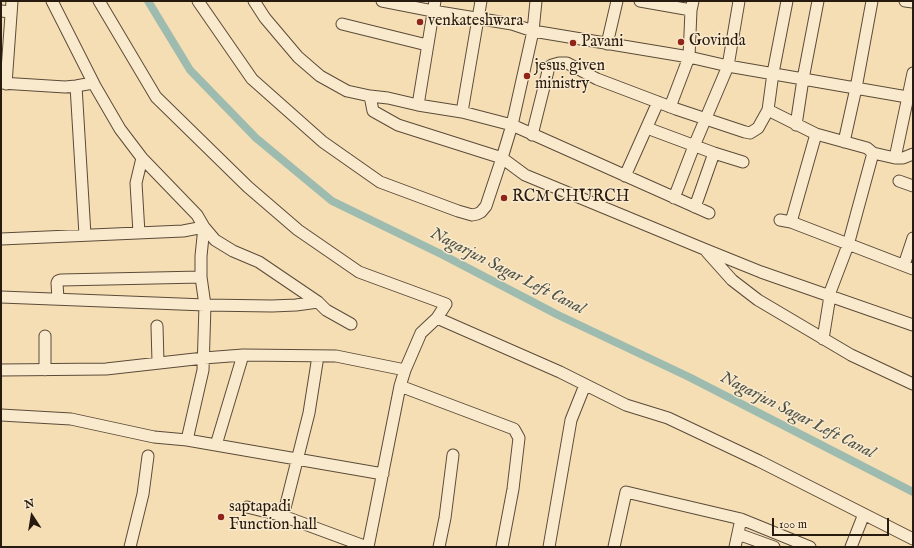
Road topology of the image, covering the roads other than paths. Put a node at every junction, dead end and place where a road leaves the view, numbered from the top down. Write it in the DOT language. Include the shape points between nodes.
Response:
graph roads {
  1 [pos="52,1"];
  2 [pos="99,1"];
  3 [pos="198,1"];
  4 [pos="254,1"];
  5 [pos="382,1"];
  6 [pos="481,1"];
  7 [pos="536,1"];
  8 [pos="617,1"];
  9 [pos="640,1"];
  10 [pos="739,1"];
  11 [pos="787,1"];
  12 [pos="818,1"];
  13 [pos="872,1"];
  14 [pos="906,1"];
  15 [pos="913,2"];
  16 [pos="434,6"];
  17 [pos="692,6"];
  18 [pos="8,8"];
  19 [pos="478,19"];
  20 [pos="342,24"];
  21 [pos="533,31"];
  22 [pos="607,44"];
  23 [pos="427,45"];
  24 [pos="689,57"];
  25 [pos="728,66"];
  26 [pos="773,73"];
  27 [pos="913,73"];
  28 [pos="803,79"];
  29 [pos="93,83"];
  30 [pos="3,84"];
  31 [pos="76,86"];
  32 [pos="856,88"];
  33 [pos="370,96"];
  34 [pos="911,97"];
  35 [pos="658,102"];
  36 [pos="418,105"];
  37 [pos="670,107"];
  38 [pos="768,110"];
  39 [pos="462,112"];
  40 [pos="705,119"];
  41 [pos="512,125"];
  42 [pos="796,125"];
  43 [pos="647,128"];
  44 [pos="816,134"];
  45 [pos="532,135"];
  46 [pos="844,142"];
  47 [pos="694,146"];
  48 [pos="714,153"];
  49 [pos="873,153"];
  50 [pos="913,154"];
  51 [pos="142,158"];
  52 [pos="502,158"];
  53 [pos="895,158"];
  54 [pos="743,162"];
  55 [pos="625,176"];
  56 [pos="899,181"];
  57 [pos="913,186"];
  58 [pos="674,198"];
  59 [pos="695,207"];
  60 [pos="709,213"];
  61 [pos="204,227"];
  62 [pos="139,233"];
  63 [pos="84,235"];
  64 [pos="913,238"];
  65 [pos="1,239"];
  66 [pos="848,245"];
  67 [pos="704,249"];
  68 [pos="908,267"];
  69 [pos="201,277"];
  70 [pos="830,296"];
  71 [pos="1,297"];
  72 [pos="58,299"];
  73 [pos="318,302"];
  74 [pos="205,305"];
  75 [pos="437,318"];
  76 [pos="351,324"];
  77 [pos="913,325"];
  78 [pos="157,326"];
  79 [pos="45,336"];
  80 [pos="823,339"];
  81 [pos="243,356"];
  82 [pos="318,356"];
  83 [pos="204,358"];
  84 [pos="158,362"];
  85 [pos="1,370"];
  86 [pos="45,370"];
  87 [pos="405,370"];
  88 [pos="913,384"];
  89 [pos="585,385"];
  90 [pos="400,386"];
  91 [pos="1,415"];
  92 [pos="186,440"];
  93 [pos="216,445"];
  94 [pos="453,455"];
  95 [pos="148,456"];
  96 [pos="298,460"];
  97 [pos="383,474"];
  98 [pos="247,507"];
  99 [pos="864,514"];
  100 [pos="283,516"];
  101 [pos="741,519"];
  102 [pos="738,534"];
  103 [pos="913,539"];
  104 [pos="130,547"];
  105 [pos="368,547"];
  106 [pos="439,547"];
  107 [pos="502,547"];
  108 [pos="549,547"];
  109 [pos="614,547"];
  110 [pos="736,547"];
  111 [pos="774,547"];
  112 [pos="810,547"];
  113 [pos="851,547"];
  1 -- 29 [label="street"];
  2 -- 75 [label="street" via="156,97 248,187 298,230 359,272 446,304"];
  3 -- 52 [label="street" via="252,79 323,142 380,182 472,215 481,212 486,206"];
  4 -- 33 [label="street" via="265,18 298,56 320,76 347,91"];
  5 -- 16 [label="street"];
  6 -- 19 [label="street"];
  7 -- 21 [label="street"];
  8 -- 22 [label="street"];
  9 -- 17 [label="street"];
  10 -- 25 [label="street"];
  11 -- 26 [label="street"];
  12 -- 28 [label="street"];
  13 -- 32 [label="street"];
  14 -- 15 [label="street"];
  16 -- 19 [label="street"];
  16 -- 23 [label="street"];
  17 -- 24 [label="street"];
  18 -- 30 [label="street"];
  19 -- 21 [label="street" via="512,24"];
  19 -- 39 [label="street"];
  20 -- 23 [label="street"];
  21 -- 22 [label="street"];
  21 -- 41 [label="street"];
  22 -- 24 [label="street"];
  23 -- 36 [label="street"];
  24 -- 25 [label="street"];
  24 -- 37 [label="street"];
  25 -- 26 [label="street"];
  25 -- 40 [label="street"];
  26 -- 28 [label="street"];
  26 -- 38 [label="street"];
  27 -- 34 [label="street"];
  28 -- 32 [label="street"];
  28 -- 42 [label="street"];
  29 -- 31 [label="street"];
  29 -- 51 [label="street" via="120,129"];
  30 -- 31 [label="street"];
  31 -- 63 [label="street"];
  32 -- 34 [label="street"];
  32 -- 46 [label="street"];
  33 -- 36 [label="street"];
  33 -- 52 [label="street" via="373,112 398,124"];
  34 -- 53 [label="street"];
  35 -- 37 [label="street"];
  35 -- 43 [label="street"];
  35 -- 45 [label="street" via="597,79 566,63 552,65 549,67"];
  36 -- 39 [label="street"];
  37 -- 40 [label="street"];
  38 -- 40 [label="street" via="758,128 750,133"];
  38 -- 42 [label="street"];
  39 -- 41 [label="street"];
  40 -- 47 [label="street"];
  41 -- 45 [label="street"];
  41 -- 52 [label="street"];
  42 -- 44 [label="street"];
  43 -- 47 [label="street"];
  43 -- 55 [label="street"];
  44 -- 46 [label="street"];
  44 -- 66 [label="street" via="785,221"];
  45 -- 55 [label="street"];
  46 -- 49 [label="street" via="867,148"];
  47 -- 48 [label="street"];
  47 -- 58 [label="street"];
  48 -- 54 [label="street"];
  48 -- 59 [label="street"];
  49 -- 53 [label="street"];
  49 -- 66 [label="street"];
  50 -- 53 [label="street"];
  51 -- 61 [label="street" via="197,215"];
  51 -- 62 [label="street" via="136,183"];
  52 -- 67 [label="street" via="525,175"];
  55 -- 58 [label="street"];
  56 -- 57 [label="street"];
  58 -- 59 [label="street"];
  59 -- 60 [label="street"];
  61 -- 62 [label="street" via="183,231"];
  61 -- 69 [label="street"];
  61 -- 73 [label="street" via="215,240 259,262"];
  62 -- 63 [label="street"];
  63 -- 65 [label="street"];
  64 -- 68 [label="street"];
  66 -- 68 [label="street"];
  66 -- 70 [label="street"];
  67 -- 70 [label="street"];
  67 -- 80 [label="street" via="732,280 758,300"];
  69 -- 72 [label="street" via="61,280 57,283"];
  69 -- 74 [label="street"];
  70 -- 77 [label="street"];
  70 -- 80 [label="street"];
  71 -- 72 [label="street"];
  72 -- 74 [label="street"];
  73 -- 74 [label="street" via="272,306"];
  73 -- 76 [label="street" via="326,310"];
  74 -- 83 [label="street"];
  75 -- 87 [label="street" via="421,333"];
  75 -- 89 [label="street"];
  78 -- 84 [label="street"];
  79 -- 86 [label="street"];
  80 -- 88 [label="street"];
  81 -- 82 [label="street"];
  81 -- 83 [label="street"];
  81 -- 93 [label="street"];
  82 -- 87 [label="street" via="336,356"];
  82 -- 96 [label="street"];
  83 -- 84 [label="street"];
  83 -- 92 [label="street"];
  84 -- 86 [label="street" via="106,369"];
  85 -- 86 [label="street"];
  87 -- 90 [label="street"];
  89 -- 99 [label="street" via="759,461"];
  89 -- 108 [label="street" via="571,420"];
  90 -- 97 [label="street"];
  90 -- 107 [label="street" via="514,429 519,438"];
  91 -- 92 [label="street" via="71,418 154,437"];
  92 -- 93 [label="street"];
  93 -- 96 [label="street"];
  94 -- 106 [label="street"];
  95 -- 104 [label="street" via="143,494"];
  96 -- 97 [label="street"];
  96 -- 100 [label="street"];
  97 -- 105 [label="street"];
  98 -- 100 [label="street"];
  99 -- 103 [label="street"];
  99 -- 113 [label="street"];
  100 -- 105 [label="street"];
  101 -- 102 [label="street"];
  101 -- 109 [label="street" via="626,492"];
  101 -- 112 [label="street"];
  102 -- 110 [label="street"];
  102 -- 111 [label="street"];
}
